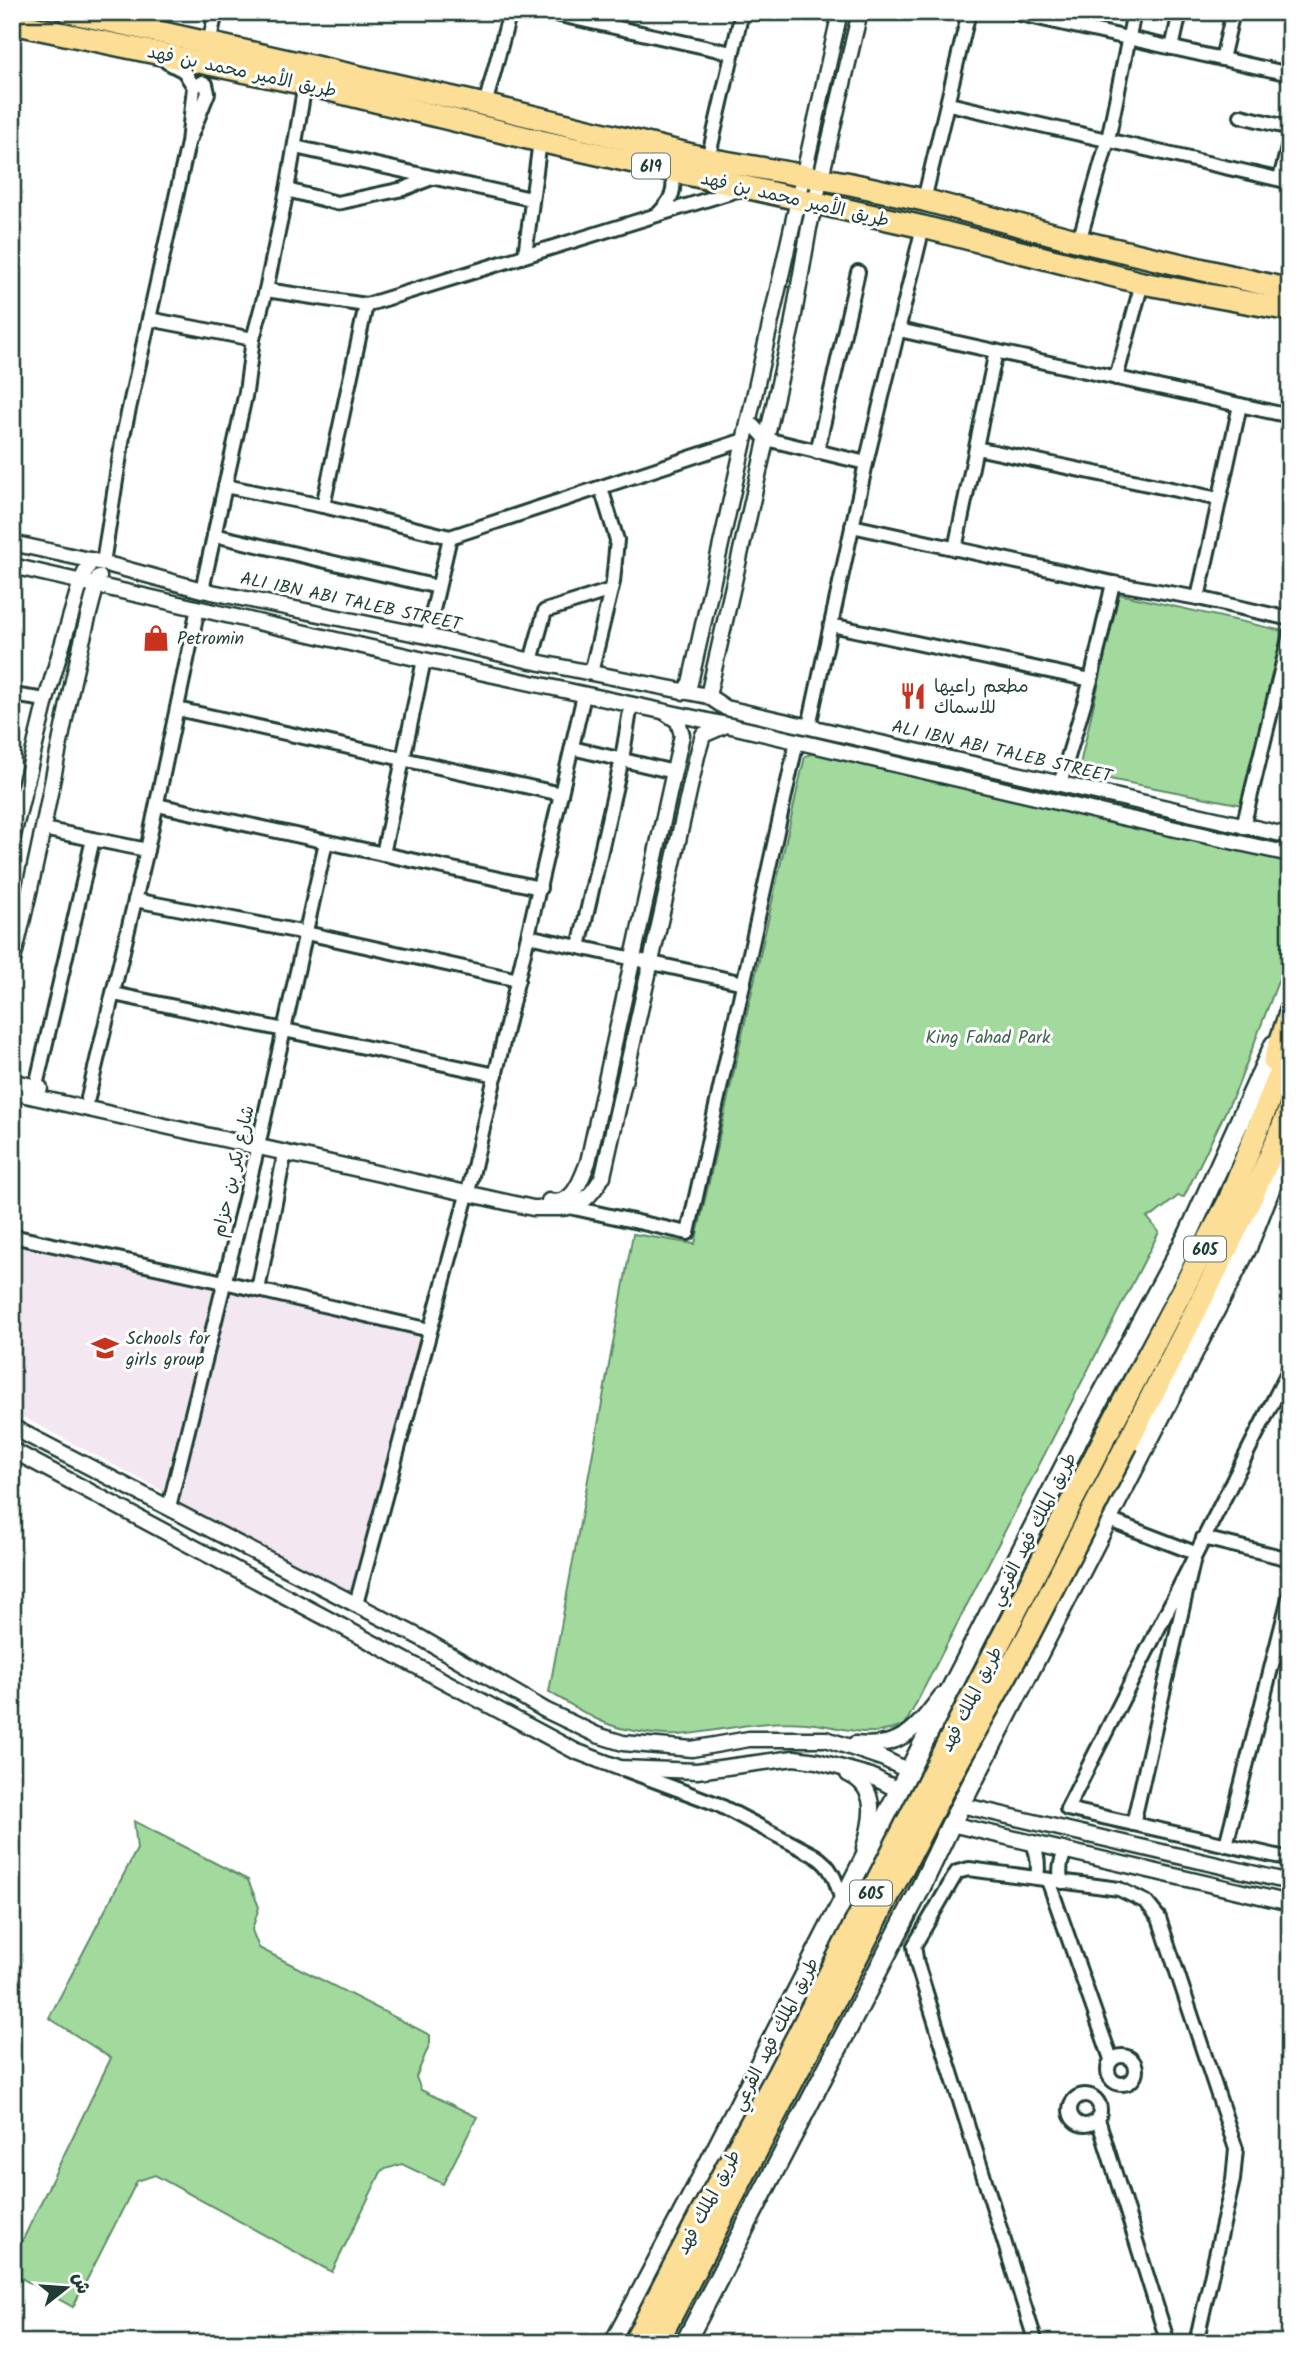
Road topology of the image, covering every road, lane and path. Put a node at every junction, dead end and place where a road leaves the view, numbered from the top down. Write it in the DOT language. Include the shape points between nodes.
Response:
graph roads {
  1 [pos="69,12"];
  2 [pos="216,12"];
  3 [pos="510,12"];
  4 [pos="546,12"];
  5 [pos="742,12"];
  6 [pos="840,12"];
  7 [pos="860,12"];
  8 [pos="969,12"];
  9 [pos="1011,12"];
  10 [pos="1134,12"];
  11 [pos="1180,12"];
  12 [pos="1233,12"];
  13 [pos="98,15"];
  14 [pos="12,23"];
  15 [pos="1129,38"];
  16 [pos="209,43"];
  17 [pos="125,46"];
  18 [pos="1172,48"];
  19 [pos="732,53"];
  20 [pos="1222,59"];
  21 [pos="1290,74"];
  22 [pos="305,84"];
  23 [pos="949,104"];
  24 [pos="485,105"];
  25 [pos="1241,116"];
  26 [pos="1290,128"];
  27 [pos="1108,140"];
  28 [pos="1290,140"];
  29 [pos="540,141"];
  30 [pos="295,147"];
  31 [pos="708,159"];
  32 [pos="672,171"];
  33 [pos="432,178"];
  34 [pos="812,178"];
  35 [pos="1285,181"];
  36 [pos="745,188"];
  37 [pos="287,190"];
  38 [pos="531,199"];
  39 [pos="807,201"];
  40 [pos="924,201"];
  41 [pos="670,207"];
  42 [pos="923,228"];
  43 [pos="1079,241"];
  44 [pos="525,255"];
  45 [pos="858,272"];
  46 [pos="1142,283"];
  47 [pos="266,290"];
  48 [pos="1290,290"];
  49 [pos="366,304"];
  50 [pos="1290,310"];
  51 [pos="149,319"];
  52 [pos="899,330"];
  53 [pos="253,338"];
  54 [pos="996,351"];
  55 [pos="1116,378"];
  56 [pos="1240,405"];
  57 [pos="1290,416"];
  58 [pos="749,421"];
  59 [pos="766,439"];
  60 [pos="744,440"];
  61 [pos="976,448"];
  62 [pos="817,452"];
  63 [pos="866,463"];
  64 [pos="225,486"];
  65 [pos="601,488"];
  66 [pos="1219,499"];
  67 [pos="323,506"];
  68 [pos="852,526"];
  69 [pos="214,534"];
  70 [pos="450,537"];
  71 [pos="12,543"];
  72 [pos="955,549"];
  73 [pos="97,562"];
  74 [pos="12,566"];
  75 [pos="81,581"];
  76 [pos="1113,583"];
  77 [pos="97,584"];
  78 [pos="438,587"];
  79 [pos="202,590"];
  80 [pos="611,590"];
  81 [pos="1198,598"];
  82 [pos="198,608"];
  83 [pos="1290,619"];
  84 [pos="831,625"];
  85 [pos="1290,634"];
  86 [pos="426,636"];
  87 [pos="424,660"];
  88 [pos="531,661"];
  89 [pos="590,673"];
  90 [pos="1091,680"];
  91 [pos="684,692"];
  92 [pos="12,695"];
  93 [pos="584,695"];
  94 [pos="708,696"];
  95 [pos="46,700"];
  96 [pos="631,705"];
  97 [pos="177,709"];
  98 [pos="665,713"];
  99 [pos="63,720"];
  100 [pos="727,725"];
  101 [pos="809,726"];
  102 [pos="797,741"];
  103 [pos="572,748"];
  104 [pos="404,759"];
  105 [pos="622,759"];
  106 [pos="674,772"];
  107 [pos="1060,784"];
  108 [pos="561,794"];
  109 [pos="157,805"];
  110 [pos="1243,827"];
  111 [pos="43,829"];
  112 [pos="1290,836"];
  113 [pos="12,839"];
  114 [pos="93,839"];
  115 [pos="326,842"];
  116 [pos="147,850"];
  117 [pos="383,854"];
  118 [pos="1290,854"];
  119 [pos="540,888"];
  120 [pos="135,900"];
  121 [pos="306,933"];
  122 [pos="528,936"];
  123 [pos="579,947"];
  124 [pos="632,959"];
  125 [pos="12,964"];
  126 [pos="650,964"];
  127 [pos="518,980"];
  128 [pos="744,984"];
  129 [pos="114,994"];
  130 [pos="1290,1012"];
  131 [pos="284,1030"];
  132 [pos="1290,1048"];
  133 [pos="496,1075"];
  134 [pos="12,1081"];
  135 [pos="36,1086"];
  136 [pos="12,1092"];
  137 [pos="88,1098"];
  138 [pos="1290,1108"];
  139 [pos="1290,1132"];
  140 [pos="1290,1138"];
  141 [pos="258,1141"];
  142 [pos="285,1152"];
  143 [pos="469,1189"];
  144 [pos="1228,1203"];
  145 [pos="573,1208"];
  146 [pos="12,1236"];
  147 [pos="1221,1258"];
  148 [pos="224,1282"];
  149 [pos="258,1290"];
  150 [pos="430,1330"];
  151 [pos="1290,1368"];
  152 [pos="1284,1396"];
  153 [pos="12,1427"];
  154 [pos="12,1450"];
  155 [pos="169,1507"];
  156 [pos="1109,1520"];
  157 [pos="1203,1538"];
  158 [pos="1195,1553"];
  159 [pos="1290,1559"];
  160 [pos="1290,1594"];
  161 [pos="356,1604"];
  162 [pos="961,1670"];
  163 [pos="938,1717"];
  164 [pos="826,1739"];
  165 [pos="987,1754"];
  166 [pos="817,1761"];
  167 [pos="620,1768"];
  168 [pos="909,1772"];
  169 [pos="898,1790"];
  170 [pos="961,1805"];
  171 [pos="951,1824"];
  172 [pos="1133,1824"];
  173 [pos="1032,1843"];
  174 [pos="1226,1845"];
  175 [pos="1065,1851"];
  176 [pos="1290,1859"];
  177 [pos="859,1866"];
  178 [pos="1043,1879"];
  179 [pos="1062,1882"];
  180 [pos="1290,1882"];
  181 [pos="842,1900"];
  182 [pos="1290,1903"];
  183 [pos="1111,2059"];
  184 [pos="1098,2119"];
  185 [pos="614,2343"];
  186 [pos="634,2343"];
  187 [pos="657,2343"];
  188 [pos="685,2343"];
  189 [pos="1037,2343"];
  190 [pos="1168,2343"];
  191 [pos="1196,2343"];
  1 -- 13 [label="highway, طريق الأمير محمد بن فهد / 619"];
  2 -- 16 [label="street"];
  3 -- 24 [label="street"];
  4 -- 19 [label="street"];
  5 -- 19 [label="street"];
  6 -- 34 [label="street"];
  7 -- 34 [label="street"];
  8 -- 23 [label="street"];
  9 -- 15 [label="street"];
  10 -- 15 [label="street"];
  11 -- 18 [label="street"];
  12 -- 20 [label="street"];
  13 -- 16 [label="highway, طريق الأمير محمد بن فهد / 619"];
  14 -- 17 [label="highway, طريق الأمير محمد بن فهد / 619"];
  15 -- 18 [label="street"];
  15 -- 27 [label="street"];
  16 -- 24 [label="highway, طريق الأمير محمد بن فهد / 619"];
  17 -- 22 [label="highway, طريق الأمير محمد بن فهد / 619"];
  17 -- 51 [label="street" via="170,63 184,71 194,87 206,84 208,93 188,144"];
  18 -- 20 [label="street"];
  19 -- 31 [label="street"];
  20 -- 21 [label="street"];
  22 -- 29 [label="highway, طريق الأمير محمد بن فهد / 619"];
  22 -- 30 [label="street"];
  23 -- 27 [label="street"];
  23 -- 40 [label="street"];
  24 -- 31 [label="highway, طريق الأمير محمد بن فهد / 619"];
  25 -- 26 [label="street"];
  27 -- 35 [label="street"];
  27 -- 43 [label="street"];
  28 -- 35 [label="street"];
  29 -- 32 [label="highway, طريق الأمير محمد بن فهد / 619"];
  29 -- 38 [label="street"];
  30 -- 33 [label="street"];
  30 -- 37 [label="street"];
  31 -- 34 [label="highway, طريق الأمير محمد بن فهد / 619"];
  32 -- 36 [label="highway, طريق الأمير محمد بن فهد / 619"];
  32 -- 41 [label="street" via="675,185"];
  33 -- 37 [label="street" via="403,190 337,203"];
  33 -- 38 [label="street"];
  34 -- 39 [label="street"];
  34 -- 40 [label="highway, طريق الأمير محمد بن فهد / 619"];
  36 -- 39 [label="highway, طريق الأمير محمد بن فهد / 619"];
  36 -- 41 [label="street"];
  37 -- 47 [label="street"];
  38 -- 44 [label="street"];
  39 -- 42 [label="highway, طريق الأمير محمد بن فهد / 619"];
  39 -- 58 [label="street"];
  39 -- 59 [label="street" via="809,228"];
  40 -- 43 [label="highway, طريق الأمير محمد بن فهد / 619"];
  41 -- 44 [label="street" via="657,215"];
  42 -- 46 [label="highway, طريق الأمير محمد بن فهد / 619"];
  42 -- 52 [label="street"];
  43 -- 48 [label="highway, طريق الأمير محمد بن فهد / 619"];
  44 -- 49 [label="street"];
  45 -- 62 [label="street"];
  46 -- 50 [label="highway, طريق الأمير محمد بن فهد / 619"];
  46 -- 55 [label="street"];
  47 -- 49 [label="street"];
  47 -- 53 [label="street"];
  49 -- 67 [label="street"];
  51 -- 53 [label="street"];
  51 -- 73 [label="street" via="123,436 107,543"];
  52 -- 54 [label="street"];
  52 -- 63 [label="street"];
  53 -- 64 [label="street"];
  54 -- 55 [label="street"];
  54 -- 61 [label="street"];
  55 -- 56 [label="street"];
  56 -- 57 [label="street"];
  56 -- 66 [label="street"];
  58 -- 59 [label="street"];
  58 -- 60 [label="street"];
  59 -- 62 [label="street"];
  59 -- 94 [label="street"];
  60 -- 65 [label="street"];
  60 -- 91 [label="street" via="690,683"];
  61 -- 66 [label="street"];
  61 -- 72 [label="street"];
  62 -- 63 [label="street"];
  63 -- 68 [label="street"];
  64 -- 67 [label="street"];
  64 -- 69 [label="street"];
  65 -- 70 [label="street"];
  65 -- 80 [label="street" via="617,540"];
  66 -- 81 [label="street"];
  67 -- 70 [label="street"];
  68 -- 72 [label="street"];
  68 -- 84 [label="street"];
  69 -- 78 [label="street"];
  69 -- 79 [label="street"];
  70 -- 78 [label="street"];
  71 -- 73 [label="street, ALI IBN ABI TALEB STREET"];
  72 -- 76 [label="street"];
  73 -- 75 [label="street"];
  73 -- 77 [label="street"];
  73 -- 79 [label="street, ALI IBN ABI TALEB STREET"];
  74 -- 75 [label="street, ALI IBN ABI TALEB STREET"];
  75 -- 77 [label="street, ALI IBN ABI TALEB STREET"];
  75 -- 95 [label="street"];
  76 -- 81 [label="street"];
  76 -- 90 [label="street"];
  77 -- 82 [label="street, ALI IBN ABI TALEB STREET"];
  77 -- 99 [label="street"];
  78 -- 86 [label="street"];
  79 -- 86 [label="street, ALI IBN ABI TALEB STREET"];
  80 -- 88 [label="street" via="545,611"];
  80 -- 89 [label="street"];
  81 -- 83 [label="street"];
  82 -- 87 [label="street, ALI IBN ABI TALEB STREET"];
  82 -- 97 [label="street"];
  84 -- 90 [label="street"];
  84 -- 101 [label="street"];
  85 -- 110 [label="street"];
  86 -- 88 [label="street, ALI IBN ABI TALEB STREET"];
  87 -- 93 [label="street, ALI IBN ABI TALEB STREET"];
  87 -- 104 [label="street"];
  88 -- 89 [label="street, ALI IBN ABI TALEB STREET"];
  89 -- 91 [label="street, ALI IBN ABI TALEB STREET"];
  90 -- 107 [label="street"];
  91 -- 94 [label="street, ALI IBN ABI TALEB STREET"];
  92 -- 95 [label="street"];
  93 -- 96 [label="street, ALI IBN ABI TALEB STREET"];
  93 -- 103 [label="street"];
  94 -- 101 [label="street, ALI IBN ABI TALEB STREET" via="726,708"];
  95 -- 99 [label="street" via="56,703"];
  95 -- 113 [label="street"];
  96 -- 98 [label="street, ALI IBN ABI TALEB STREET"];
  96 -- 105 [label="street"];
  97 -- 104 [label="street"];
  97 -- 109 [label="street"];
  98 -- 100 [label="street, ALI IBN ABI TALEB STREET"];
  98 -- 106 [label="street" via="678,721 682,735"];
  99 -- 111 [label="street"];
  100 -- 102 [label="street, ALI IBN ABI TALEB STREET"];
  100 -- 126 [label="street" via="703,735"];
  101 -- 107 [label="street, ALI IBN ABI TALEB STREET"];
  102 -- 118 [label="street, ALI IBN ABI TALEB STREET"];
  102 -- 128 [label="street"];
  103 -- 105 [label="street"];
  103 -- 108 [label="street"];
  104 -- 108 [label="street"];
  104 -- 117 [label="street"];
  105 -- 106 [label="street"];
  105 -- 123 [label="street"];
  106 -- 124 [label="street"];
  107 -- 110 [label="street, ALI IBN ABI TALEB STREET"];
  108 -- 119 [label="street"];
  109 -- 115 [label="street"];
  109 -- 116 [label="street"];
  110 -- 112 [label="street, ALI IBN ABI TALEB STREET"];
  111 -- 114 [label="street"];
  111 -- 125 [label="street"];
  114 -- 116 [label="street"];
  114 -- 135 [label="street"];
  115 -- 117 [label="street"];
  115 -- 121 [label="street, شارع بكر بن حزام"];
  116 -- 120 [label="street"];
  117 -- 119 [label="street"];
  119 -- 122 [label="street"];
  120 -- 121 [label="street"];
  120 -- 129 [label="street"];
  121 -- 127 [label="street"];
  121 -- 131 [label="street, شارع بكر بن حزام"];
  122 -- 123 [label="street"];
  122 -- 127 [label="street"];
  123 -- 124 [label="street"];
  124 -- 126 [label="street"];
  124 -- 143 [label="street" via="588,1162 573,1195 555,1203"];
  126 -- 128 [label="street"];
  126 -- 145 [label="street" via="603,1176 592,1194"];
  127 -- 133 [label="street"];
  128 -- 145 [label="street" via="688,1233"];
  129 -- 131 [label="street"];
  129 -- 137 [label="street"];
  130 -- 144 [label="highway"];
  130 -- 162 [label="main road, طريق الملك فهد الفرعي" via="1189,1233"];
  131 -- 133 [label="street"];
  131 -- 141 [label="street, شارع بكر بن حزام"];
  132 -- 144 [label="highway, طريق الملك فهد / 605"];
  133 -- 143 [label="street"];
  134 -- 135 [label="street"];
  135 -- 137 [label="street"];
  136 -- 141 [label="street"];
  137 -- 141 [label="street"];
  138 -- 147 [label="highway, طريق الملك فهد / 605"];
  139 -- 147 [label="highway"];
  140 -- 156 [label="main road" via="1247,1248"];
  141 -- 142 [label="street"];
  141 -- 143 [label="street"];
  141 -- 148 [label="street, شارع بكر بن حزام"];
  142 -- 143 [label="street"];
  142 -- 149 [label="street"];
  143 -- 145 [label="street" via="533,1208"];
  143 -- 150 [label="street"];
  144 -- 186 [label="highway, طريق الملك فهد / 605, bridge" via="785,2061"];
  146 -- 148 [label="street"];
  147 -- 187 [label="highway, طريق الملك فهد / 605, bridge"];
  148 -- 149 [label="street"];
  148 -- 155 [label="street, شارع بكر بن حزام"];
  149 -- 150 [label="street"];
  150 -- 161 [label="street"];
  151 -- 152 [label="street"];
  152 -- 157 [label="street"];
  153 -- 155 [label="street"];
  154 -- 167 [label="street" via="575,1751"];
  155 -- 161 [label="street"];
  156 -- 158 [label="street"];
  156 -- 165 [label="main road"];
  157 -- 158 [label="street"];
  157 -- 159 [label="street"];
  158 -- 172 [label="street"];
  158 -- 172 [label="street" via="1067,1809"];
  160 -- 174 [label="street"];
  161 -- 164 [label="street" via="545,1710 623,1743 692,1749 749,1739"];
  162 -- 163 [label="main road, طريق الملك فهد الفرعي"];
  162 -- 164 [label="street" via="906,1735 874,1744"];
  163 -- 165 [label="street" via="940,1741 953,1751 972,1757"];
  163 -- 168 [label="main road, طريق الملك فهد الفرعي"];
  164 -- 168 [label="street"];
  165 -- 170 [label="main road"];
  166 -- 167 [label="street" via="794,1758 697,1771"];
  166 -- 169 [label="street" via="871,1776"];
  166 -- 177 [label="street" via="857,1778 866,1790 872,1820"];
  167 -- 181 [label="street" via="717,1804 814,1854 835,1876"];
  168 -- 169 [label="main road, طريق الملك فهد الفرعي"];
  168 -- 170 [label="main road"];
  169 -- 171 [label="main road"];
  169 -- 177 [label="main road, طريق الملك فهد الفرعي"];
  170 -- 171 [label="main road"];
  170 -- 180 [label="street"];
  171 -- 173 [label="street"];
  171 -- 188 [label="main road"];
  172 -- 174 [label="street"];
  173 -- 175 [label="street"];
  173 -- 178 [label="street"];
  174 -- 176 [label="street"];
  175 -- 179 [label="street" via="1059,1874"];
  175 -- 182 [label="street"];
  177 -- 181 [label="main road, طريق الملك فهد الفرعي"];
  178 -- 179 [label="street"];
  178 -- 183 [label="street"];
  178 -- 189 [label="street" via="969,1868 957,1872 915,1946 916,1964"];
  179 -- 191 [label="street" via="1119,1889 1146,1902 1159,1918 1236,2149"];
  181 -- 185 [label="main road, طريق الملك فهد الفرعي"];
  184 -- 190 [label="street"];
}
